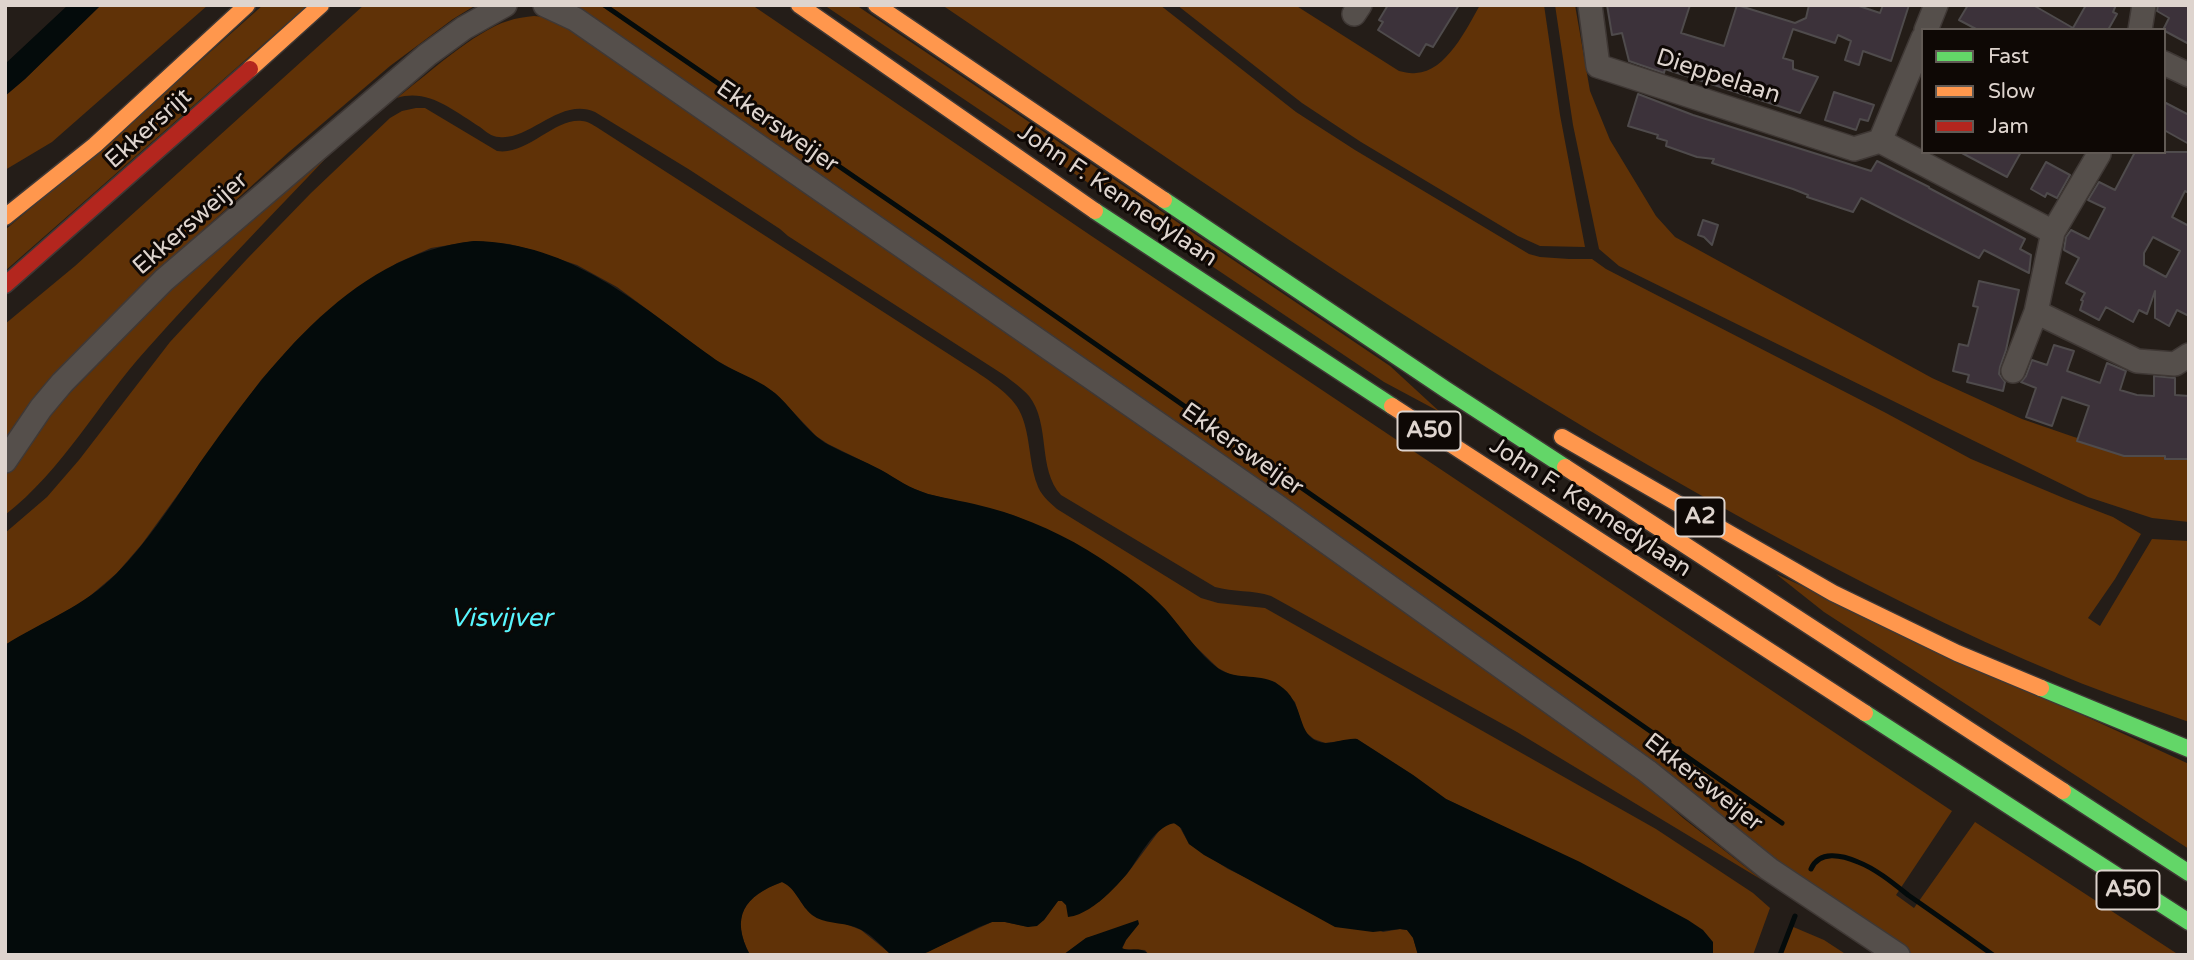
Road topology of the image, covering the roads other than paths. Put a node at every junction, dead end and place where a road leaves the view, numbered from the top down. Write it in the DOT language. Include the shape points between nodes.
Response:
graph roads {
  1 [pos="247,5"];
  2 [pos="321,5"];
  3 [pos="505,5"];
  4 [pos="545,5"];
  5 [pos="799,5"];
  6 [pos="876,5"];
  7 [pos="1590,5"];
  8 [pos="1936,5"];
  9 [pos="2144,5"];
  10 [pos="1927,28"];
  11 [pos="2140,28"];
  12 [pos="1921,43"];
  13 [pos="2166,64"];
  14 [pos="2189,75"];
  15 [pos="1880,141"];
  16 [pos="2099,154"];
  17 [pos="5,217"];
  18 [pos="2053,232"];
  19 [pos="1232,246"];
  20 [pos="5,285"];
  21 [pos="2036,312"];
  22 [pos="2189,355"];
  23 [pos="1438,365"];
  24 [pos="2013,371"];
  25 [pos="1546,428"];
  26 [pos="5,461"];
  27 [pos="2189,749"];
  28 [pos="2068,844"];
  29 [pos="2189,873"];
  30 [pos="2189,922"];
  31 [pos="2189,935"];
  32 [pos="1898,955"];
  1 -- 17 [label="main road, Ekkersrijt" via="94,145"];
  2 -- 20 [label="main road, Ekkersrijt"];
  3 -- 26 [label="street, Ekkersweijer" via="427,55 164,280 62,383"];
  4 -- 32 [label="street, Ekkersweijer" via="575,19 1275,505 1647,771 1769,869"];
  5 -- 28 [label="main road, John F. Kennedylaan / A50" via="1119,227"];
  6 -- 19 [label="main road, John F. Kennedylaan / A50"];
  7 -- 15 [label="street, Dieppelaan" via="1598,66 1854,149"];
  8 -- 10 [label="street"];
  9 -- 11 [label="street"];
  12 -- 15 [label="street"];
  13 -- 14 [label="street"];
  15 -- 18 [label="street"];
  16 -- 18 [label="street"];
  18 -- 21 [label="street"];
  19 -- 23 [label="main road"];
  19 -- 29 [label="main road, John F. Kennedylaan / A50"];
  21 -- 22 [label="street" via="2137,361 2175,365"];
  21 -- 24 [label="street"];
  25 -- 27 [label="main road, A2" via="1833,593 1956,653"];
  28 -- 30 [label="main road, John F. Kennedylaan / A50"];
  28 -- 31 [label="main road, A50"];
}
